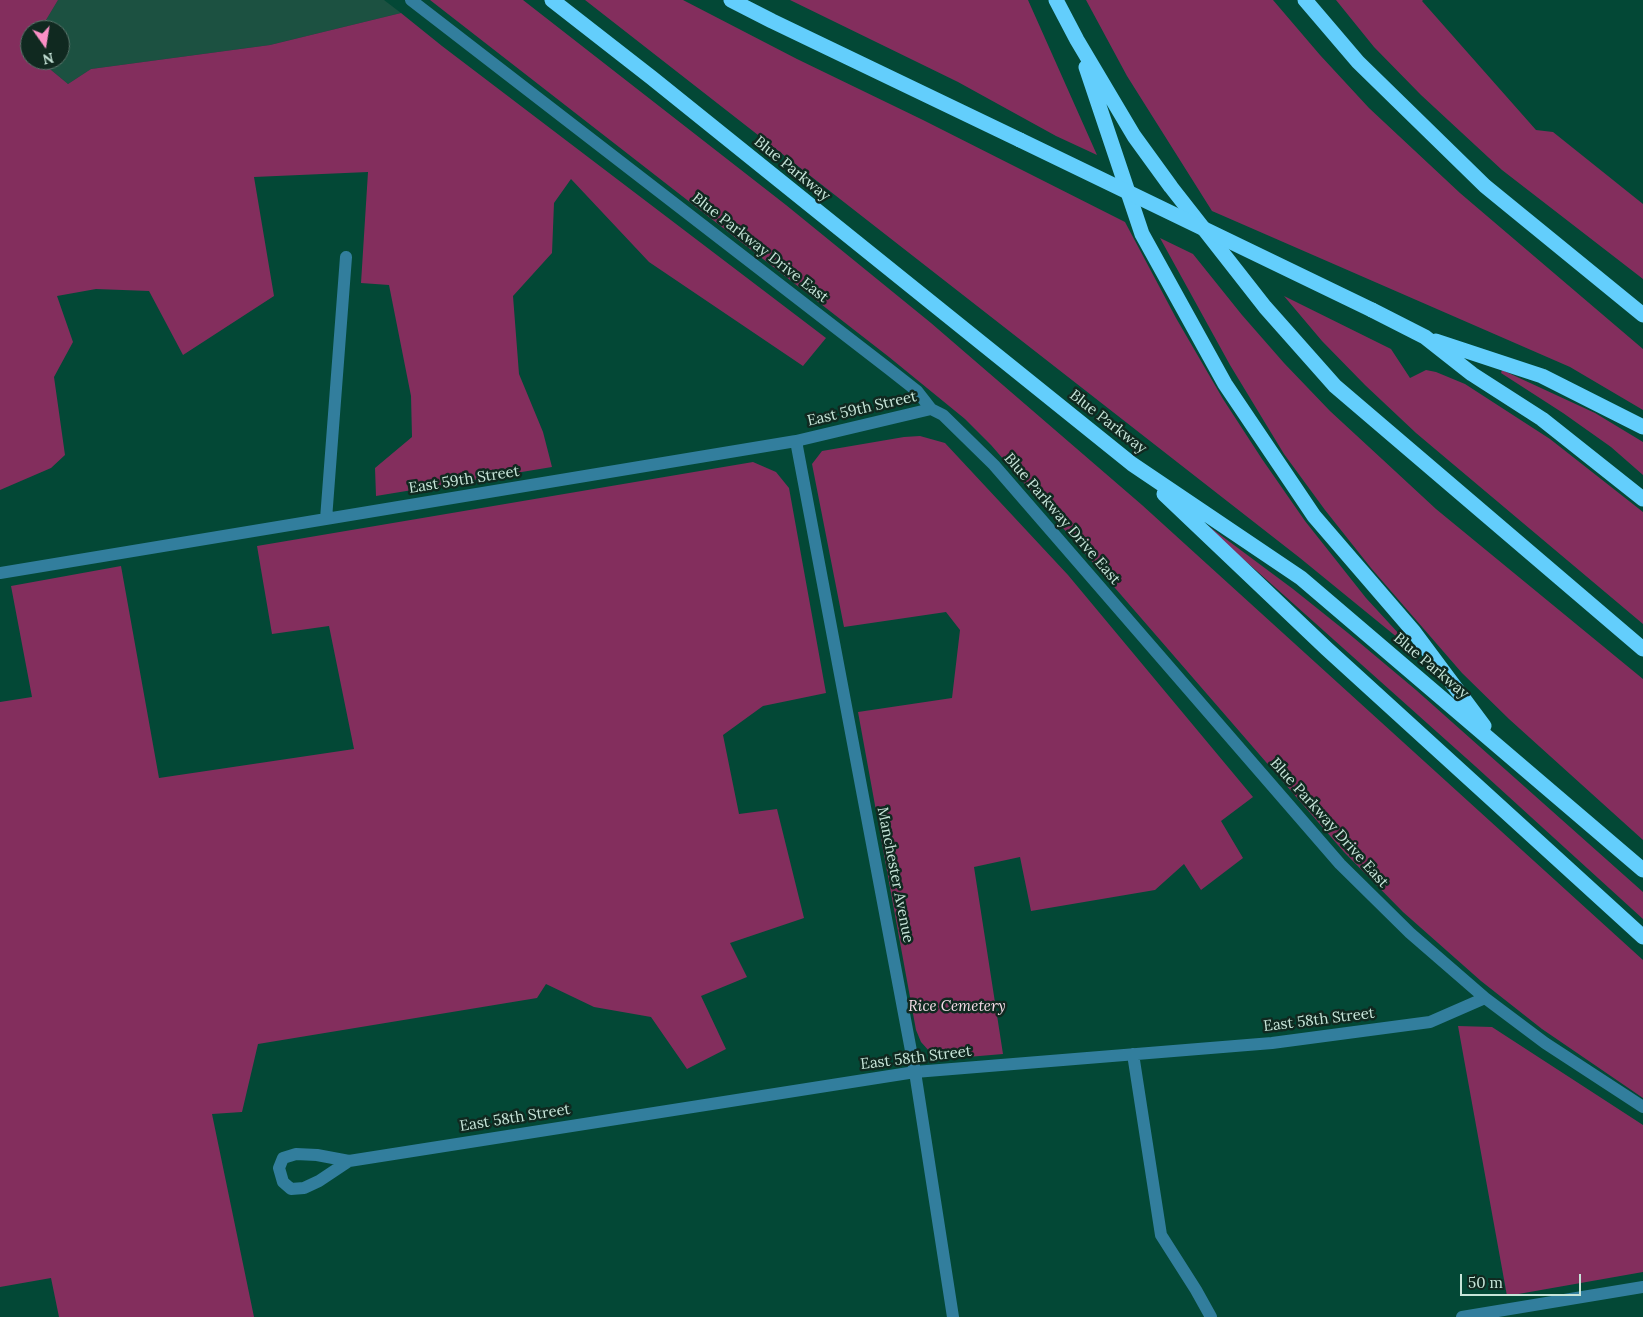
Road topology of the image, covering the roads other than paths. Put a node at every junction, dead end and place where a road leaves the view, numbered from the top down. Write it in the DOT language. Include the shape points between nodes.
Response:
graph roads {
  1 [pos="411,0"];
  2 [pos="552,0"];
  3 [pos="731,0"];
  4 [pos="1056,0"];
  5 [pos="1305,0"];
  6 [pos="1077,40"];
  7 [pos="346,258"];
  8 [pos="1643,315"];
  9 [pos="1425,337"];
  10 [pos="932,409"];
  11 [pos="1643,427"];
  12 [pos="796,441"];
  13 [pos="1132,464"];
  14 [pos="1643,499"];
  15 [pos="326,519"];
  16 [pos="0,573"];
  17 [pos="1643,649"];
  18 [pos="1501,749"];
  19 [pos="1643,870"];
  20 [pos="1643,937"];
  21 [pos="1485,998"];
  22 [pos="1133,1054"];
  23 [pos="915,1072"];
  24 [pos="1643,1107"];
  25 [pos="349,1161"];
  26 [pos="1643,1286"];
  27 [pos="953,1317"];
  28 [pos="1211,1317"];
  29 [pos="1462,1317"];
  1 -- 10 [label="street, Blue Parkway Drive East" via="889,369"];
  2 -- 13 [label="highway, Blue Parkway"];
  3 -- 9 [label="highway, bridge"];
  4 -- 6 [label="highway"];
  5 -- 8 [label="highway" via="1358,62 1486,186"];
  6 -- 17 [label="highway" via="1134,136 1171,187 1265,308 1335,386"];
  6 -- 18 [label="highway" via="1142,234 1225,384 1314,516 1414,632"];
  7 -- 15 [label="street"];
  9 -- 11 [label="highway" via="1542,376"];
  9 -- 14 [label="highway" via="1472,374 1542,419"];
  10 -- 12 [label="street, East 59th Street"];
  10 -- 21 [label="street, Blue Parkway Drive East" via="943,415 994,464 1340,864 1410,933"];
  12 -- 15 [label="street, East 59th Street"];
  12 -- 23 [label="street, Manchester Avenue"];
  13 -- 18 [label="highway, Blue Parkway" via="1301,578"];
  13 -- 20 [label="highway" via="1327,649"];
  15 -- 16 [label="street, East 59th Street"];
  18 -- 19 [label="highway, Blue Parkway"];
  21 -- 22 [label="street, East 58th Street" via="1430,1022 1272,1044"];
  21 -- 24 [label="street, Blue Parkway Drive East" via="1545,1044"];
  22 -- 23 [label="street, East 58th Street"];
  22 -- 28 [label="street" via="1160,1235"];
  23 -- 25 [label="street, East 58th Street"];
  23 -- 27 [label="street, Manchester Avenue"];
  25 -- 25 [label="street, East 58th Street" via="296,1154 284,1158 279,1168 287,1186 291,1189 304,1188"];
  26 -- 29 [label="street"];
}
